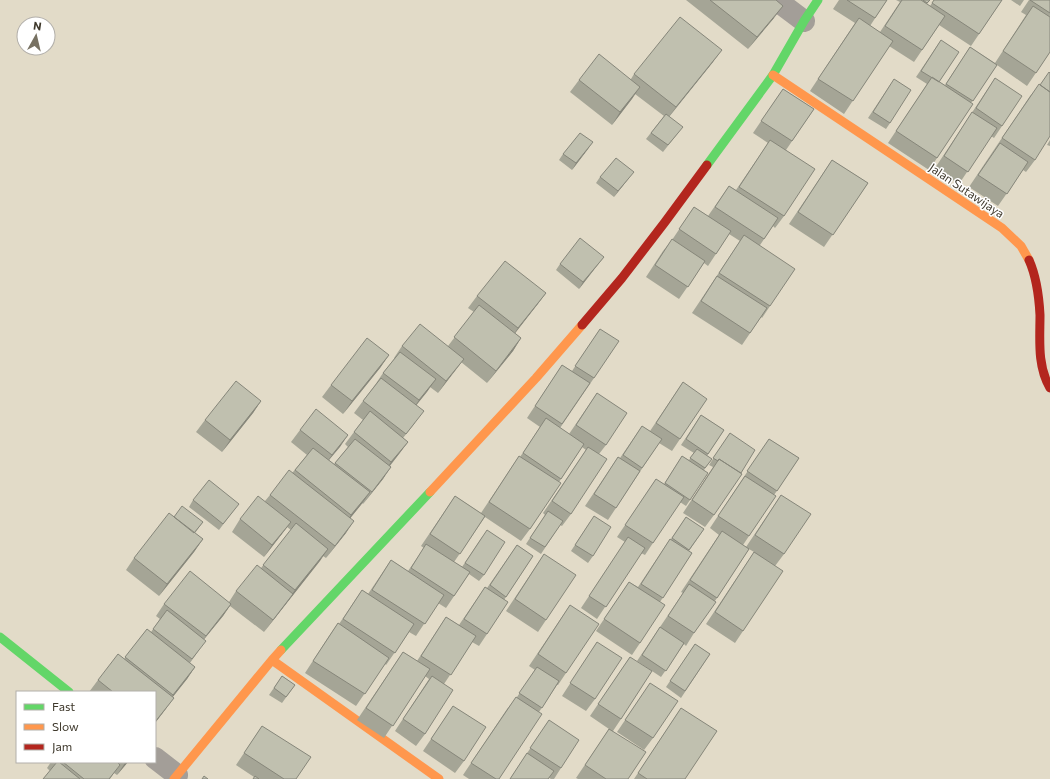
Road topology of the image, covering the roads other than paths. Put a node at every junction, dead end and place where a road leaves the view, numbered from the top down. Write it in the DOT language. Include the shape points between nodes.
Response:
graph roads {
  1 [pos="776,0"];
  2 [pos="818,0"];
  3 [pos="804,21"];
  4 [pos="773,75"];
  5 [pos="1050,388"];
  6 [pos="0,637"];
  7 [pos="272,660"];
  8 [pos="68,691"];
  9 [pos="156,759"];
  10 [pos="175,777"];
  11 [pos="439,779"];
  1 -- 3 [label="street"];
  2 -- 3 [label="street"];
  3 -- 4 [label="street"];
  4 -- 5 [label="street, Jalan Sutawijaya" via="1002,228 1024,250 1032,264 1038,286 1042,371"];
  4 -- 7 [label="street" via="622,278 536,378"];
  6 -- 8 [label="street"];
  7 -- 10 [label="street"];
  7 -- 11 [label="street"];
  9 -- 10 [label="street"];
}
